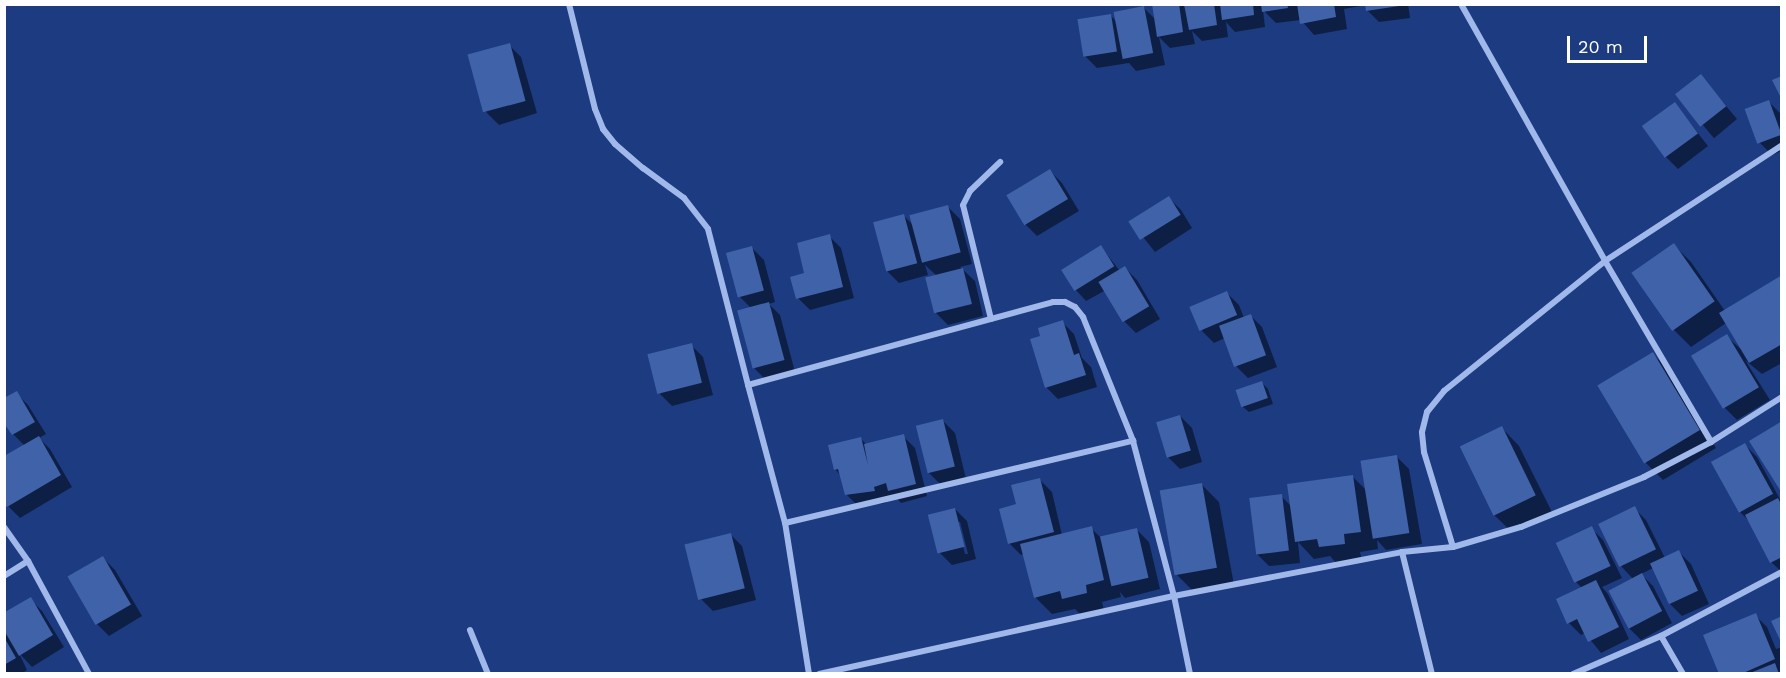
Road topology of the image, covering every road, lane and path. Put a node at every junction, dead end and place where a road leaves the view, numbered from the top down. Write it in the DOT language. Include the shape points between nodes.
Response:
graph roads {
  1 [pos="570,4"];
  2 [pos="1461,4"];
  3 [pos="1782,145"];
  4 [pos="1000,162"];
  5 [pos="1605,261"];
  6 [pos="991,319"];
  7 [pos="748,385"];
  8 [pos="1782,397"];
  9 [pos="1133,441"];
  10 [pos="1711,442"];
  11 [pos="785,523"];
  12 [pos="4,527"];
  13 [pos="1453,547"];
  14 [pos="1402,552"];
  15 [pos="28,561"];
  16 [pos="1782,572"];
  17 [pos="4,576"];
  18 [pos="1174,596"];
  19 [pos="470,630"];
  20 [pos="1661,636"];
  21 [pos="89,674"];
  22 [pos="488,674"];
  23 [pos="809,674"];
  24 [pos="819,674"];
  25 [pos="1190,674"];
  26 [pos="1432,674"];
  27 [pos="1573,674"];
  28 [pos="1683,674"];
  1 -- 7 [label="street" via="603,129 636,162 684,198 708,229"];
  2 -- 5 [label="street"];
  3 -- 5 [label="street"];
  4 -- 6 [label="street" via="970,191 963,205"];
  5 -- 10 [label="street"];
  5 -- 13 [label="street" via="1444,391 1427,412 1422,432 1424,452"];
  6 -- 7 [label="street"];
  6 -- 9 [label="street" via="1053,302 1075,307 1083,317"];
  7 -- 11 [label="street"];
  8 -- 10 [label="street"];
  9 -- 11 [label="street"];
  9 -- 18 [label="street"];
  10 -- 13 [label="street" via="1644,477 1559,513"];
  11 -- 23 [label="street"];
  12 -- 15 [label="street"];
  13 -- 14 [label="street"];
  14 -- 18 [label="street"];
  14 -- 26 [label="street"];
  15 -- 17 [label="street"];
  15 -- 21 [label="street"];
  16 -- 20 [label="street"];
  18 -- 24 [label="street"];
  18 -- 25 [label="street"];
  19 -- 22 [label="street"];
  20 -- 27 [label="street"];
  20 -- 28 [label="street"];
}
